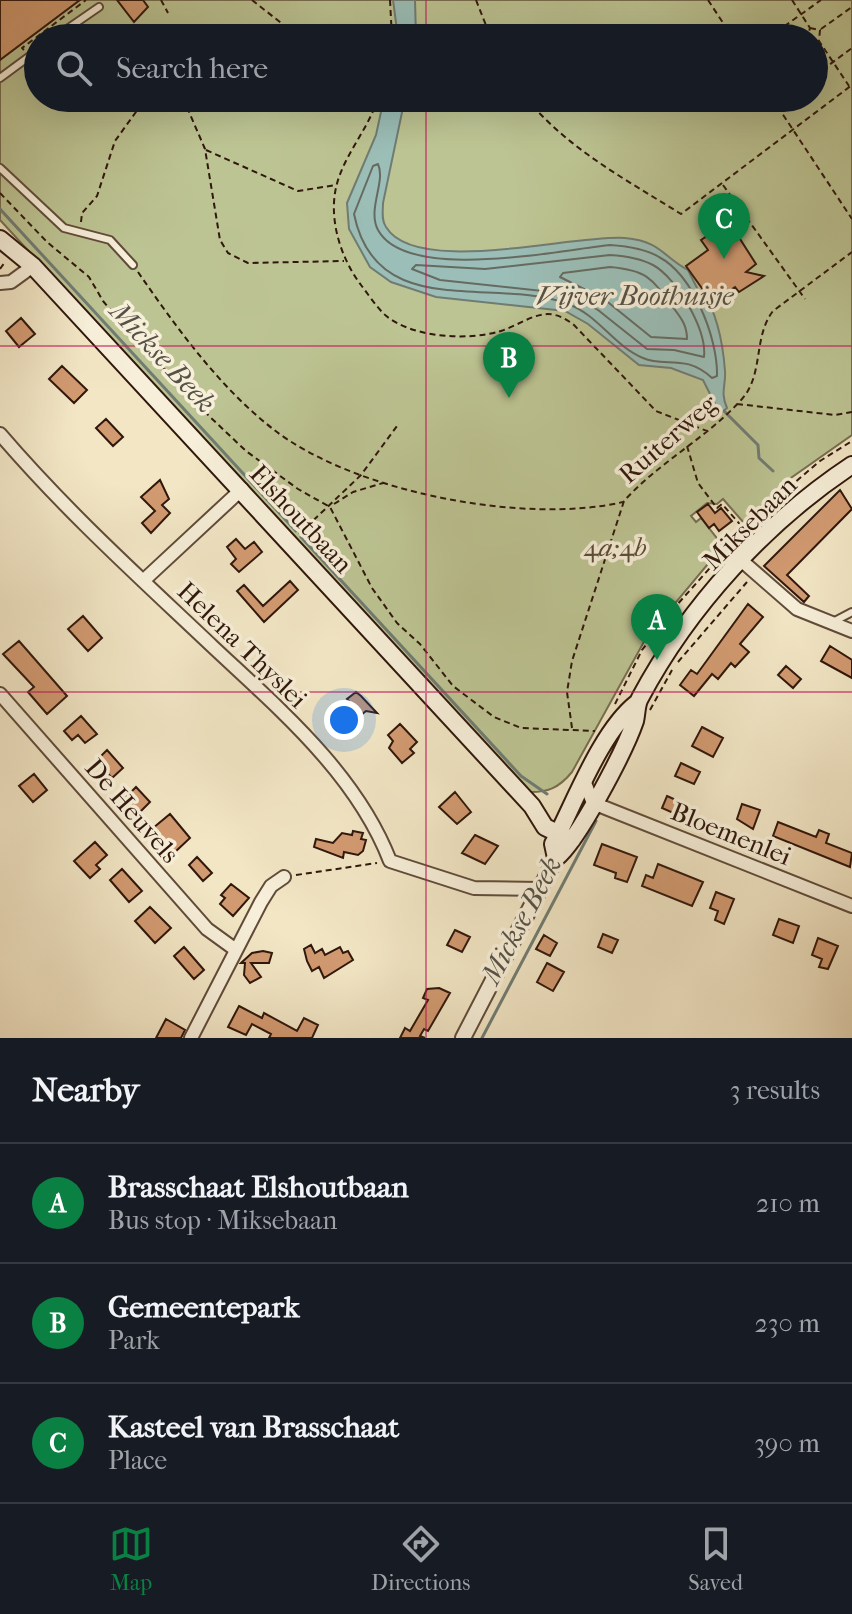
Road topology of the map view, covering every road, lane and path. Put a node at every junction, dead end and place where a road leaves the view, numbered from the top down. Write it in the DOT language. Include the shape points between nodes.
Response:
graph roads {
  1 [pos="86,0"];
  2 [pos="161,0"];
  3 [pos="252,0"];
  4 [pos="390,0"];
  5 [pos="476,0"];
  6 [pos="708,0"];
  7 [pos="792,0"];
  8 [pos="821,0"];
  9 [pos="99,7"];
  10 [pos="852,7"];
  11 [pos="168,13"];
  12 [pos="801,14"];
  13 [pos="54,24"];
  14 [pos="74,24"];
  15 [pos="282,24"];
  16 [pos="391,24"];
  17 [pos="485,24"];
  18 [pos="724,24"];
  19 [pos="787,24"];
  20 [pos="807,24"];
  21 [pos="828,24"];
  22 [pos="852,48"];
  23 [pos="828,54"];
  24 [pos="24,61"];
  25 [pos="833,62"];
  26 [pos="828,66"];
  27 [pos="0,78"];
  28 [pos="851,86"];
  29 [pos="828,103"];
  30 [pos="136,112"];
  31 [pos="189,112"];
  32 [pos="373,112"];
  33 [pos="538,112"];
  34 [pos="781,112"];
  35 [pos="817,112"];
  36 [pos="793,130"];
  37 [pos="205,149"];
  38 [pos="0,168"];
  39 [pos="722,184"];
  40 [pos="336,185"];
  41 [pos="0,193"];
  42 [pos="852,219"];
  43 [pos="0,228"];
  44 [pos="80,234"];
  45 [pos="0,239"];
  46 [pos="852,252"];
  47 [pos="346,261"];
  48 [pos="133,265"];
  49 [pos="33,266"];
  50 [pos="0,283"];
  51 [pos="799,289"];
  52 [pos="805,299"];
  53 [pos="735,405"];
  54 [pos="852,412"];
  55 [pos="397,426"];
  56 [pos="707,431"];
  57 [pos="0,434"];
  58 [pos="687,446"];
  59 [pos="852,465"];
  60 [pos="361,475"];
  61 [pos="386,482"];
  62 [pos="242,489"];
  63 [pos="624,501"];
  64 [pos="330,507"];
  65 [pos="744,530"];
  66 [pos="301,532"];
  67 [pos="749,566"];
  68 [pos="143,581"];
  69 [pos="852,610"];
  70 [pos="836,620"];
  71 [pos="852,631"];
  72 [pos="0,694"];
  73 [pos="636,712"];
  74 [pos="572,730"];
  75 [pos="600,733"];
  76 [pos="585,783"];
  77 [pos="593,803"];
  78 [pos="568,831"];
  79 [pos="556,858"];
  80 [pos="390,861"];
  81 [pos="284,877"];
  82 [pos="541,889"];
  83 [pos="852,906"];
  84 [pos="236,950"];
  85 [pos="191,1038"];
  86 [pos="463,1038"];
  1 -- 13 [label="path"];
  2 -- 11 [label="path"];
  3 -- 15 [label="path"];
  4 -- 16 [label="path"];
  5 -- 17 [label="path"];
  6 -- 18 [label="path"];
  7 -- 12 [label="path"];
  8 -- 12 [label="path"];
  9 -- 14 [label="lane"];
  10 -- 21 [label="path"];
  12 -- 19 [label="path"];
  12 -- 20 [label="path"];
  22 -- 25 [label="path"];
  23 -- 25 [label="path"];
  24 -- 27 [label="lane"];
  25 -- 26 [label="path"];
  25 -- 28 [label="path"];
  28 -- 29 [label="path"];
  30 -- 44 [label="path" via="115,141 97,196 82,213"];
  31 -- 37 [label="path"];
  32 -- 40 [label="path"];
  33 -- 39 [label="path" via="575,147 681,214"];
  34 -- 36 [label="path"];
  35 -- 36 [label="path"];
  36 -- 39 [label="path"];
  36 -- 42 [label="path"];
  37 -- 40 [label="path" via="298,191"];
  37 -- 47 [label="path" via="220,240 228,253 248,263"];
  38 -- 44 [label="lane" via="64,228"];
  39 -- 51 [label="path"];
  40 -- 47 [label="path" via="335,221"];
  41 -- 64 [label="path" via="86,274 125,327 209,416 246,451"];
  43 -- 49 [label="main road, Elshoutbaan"];
  44 -- 48 [label="lane" via="110,240"];
  45 -- 49 [label="main road, Elshoutbaan"];
  46 -- 51 [label="path, Ruiterweg"];
  47 -- 56 [label="path" via="384,314 440,336 488,334 540,313 563,317 656,411"];
  48 -- 60 [label="path" via="215,371 258,416 295,444"];
  49 -- 50 [label="street" via="11,282"];
  49 -- 62 [label="main road, Elshoutbaan"];
  51 -- 52 [label="path"];
  51 -- 53 [label="path, Ruiterweg" via="768,317 756,371"];
  53 -- 54 [label="path, Ruiterweg" via="835,415"];
  53 -- 56 [label="path, Ruiterweg"];
  55 -- 60 [label="path"];
  56 -- 58 [label="path, Ruiterweg"];
  57 -- 68 [label="street, Helena Thyslei" via="57,501"];
  58 -- 63 [label="path, Ruiterweg"];
  58 -- 65 [label="path" via="698,483"];
  59 -- 67 [label="main road, Miksebaan" via="806,498"];
  60 -- 61 [label="path"];
  60 -- 64 [label="path"];
  61 -- 63 [label="path" via="504,509"];
  61 -- 64 [label="path" via="353,492"];
  62 -- 68 [label="street, Helena Thyslei"];
  62 -- 78 [label="main road, Elshoutbaan" via="532,806"];
  63 -- 74 [label="path" via="572,661 567,692"];
  64 -- 66 [label="path"];
  64 -- 74 [label="path" via="372,588 453,686 514,726"];
  67 -- 70 [label="street" via="797,609"];
  67 -- 73 [label="path"];
  67 -- 73 [label="main road, Miksebaan" via="675,638"];
  68 -- 80 [label="street, Helena Thyslei" via="330,763"];
  69 -- 70 [label="lane"];
  70 -- 71 [label="street"];
  72 -- 84 [label="street, De Heuvels" via="207,929"];
  73 -- 76 [label="main road, Miksebaan"];
  73 -- 77 [label="main road, Miksebaan"];
  74 -- 75 [label="path"];
  76 -- 77 [label="street"];
  76 -- 78 [label="main road, Miksebaan"];
  77 -- 78 [label="main road, Miksebaan"];
  77 -- 83 [label="street, Bloemenlei"];
  78 -- 79 [label="main road, Miksebaan"];
  79 -- 82 [label="street, Miksebaan"];
  80 -- 81 [label="path"];
  80 -- 82 [label="street" via="474,888"];
  81 -- 84 [label="street" via="271,886"];
  82 -- 86 [label="street, Miksebaan"];
  84 -- 85 [label="street"];
}
